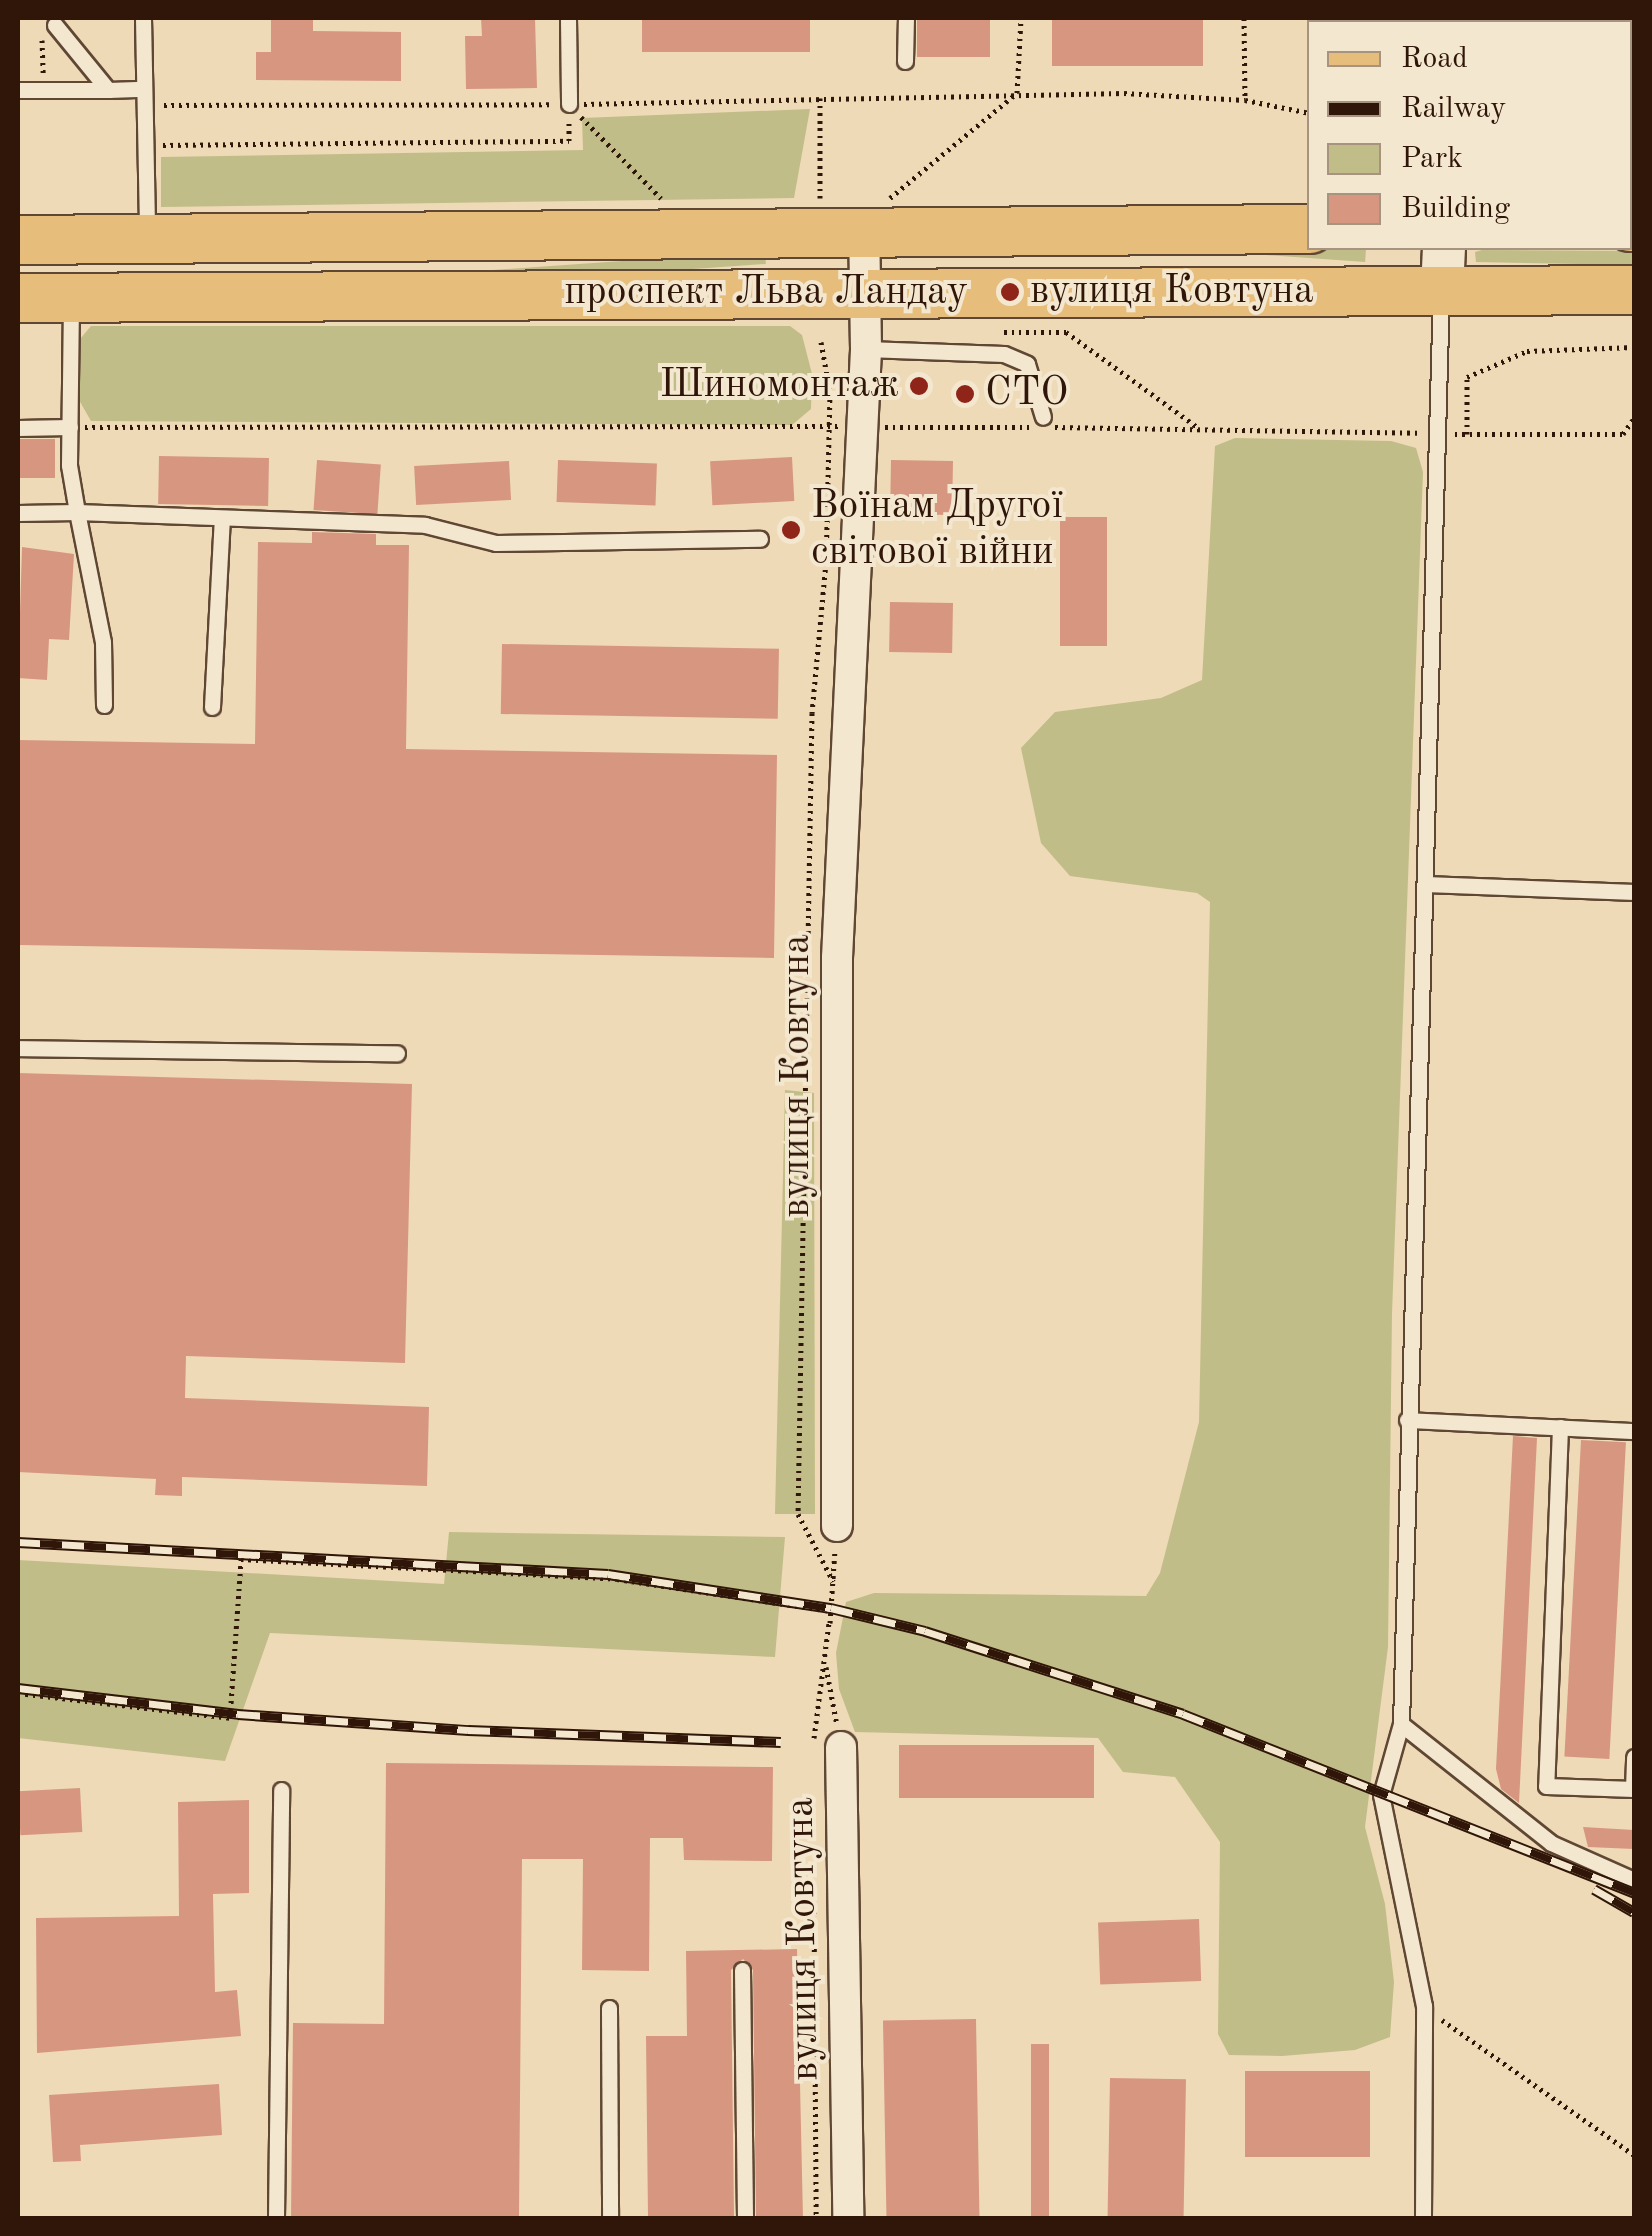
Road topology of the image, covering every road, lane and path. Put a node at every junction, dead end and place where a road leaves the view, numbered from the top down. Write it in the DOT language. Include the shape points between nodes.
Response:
graph roads {
  1 [pos="142,18"];
  2 [pos="568,18"];
  3 [pos="906,18"];
  4 [pos="1024,18"];
  5 [pos="1244,18"];
  6 [pos="48,30"];
  7 [pos="906,62"];
  8 [pos="18,90"];
  9 [pos="44,90"];
  10 [pos="108,90"];
  11 [pos="1018,93"];
  12 [pos="144,97"];
  13 [pos="820,98"];
  14 [pos="1244,100"];
  15 [pos="568,104"];
  16 [pos="1307,112"];
  17 [pos="145,145"];
  18 [pos="802,198"];
  19 [pos="820,198"];
  20 [pos="664,202"];
  21 [pos="858,208"];
  22 [pos="1307,228"];
  23 [pos="147,238"];
  24 [pos="18,240"];
  25 [pos="1443,269"];
  26 [pos="1634,290"];
  27 [pos="866,292"];
  28 [pos="18,298"];
  29 [pos="71,298"];
  30 [pos="994,332"];
  31 [pos="1634,347"];
  32 [pos="866,350"];
  33 [pos="1043,417"];
  34 [pos="1634,418"];
  35 [pos="863,426"];
  36 [pos="70,427"];
  37 [pos="18,428"];
  38 [pos="1198,428"];
  39 [pos="1434,434"];
  40 [pos="1466,434"];
  41 [pos="78,512"];
  42 [pos="18,513"];
  43 [pos="222,518"];
  44 [pos="760,538"];
  45 [pos="104,705"];
  46 [pos="212,707"];
  47 [pos="1426,884"];
  48 [pos="1634,892"];
  49 [pos="18,1048"];
  50 [pos="397,1053"];
  51 [pos="1408,1420"];
  52 [pos="1560,1427"];
  53 [pos="1634,1431"];
  54 [pos="837,1526"];
  55 [pos="830,1611"];
  56 [pos="18,1693"];
  57 [pos="1401,1724"];
  58 [pos="842,1748"];
  59 [pos="1634,1757"];
  60 [pos="1634,1788"];
  61 [pos="281,1790"];
  62 [pos="1634,1880"];
  63 [pos="742,1970"];
  64 [pos="1424,2006"];
  65 [pos="608,2008"];
  66 [pos="1634,2155"];
  67 [pos="276,2218"];
  68 [pos="610,2218"];
  69 [pos="745,2218"];
  70 [pos="848,2218"];
  71 [pos="1424,2218"];
  1 -- 12 [label="lane"];
  2 -- 15 [label="lane"];
  3 -- 7 [label="lane"];
  4 -- 11 [label="path"];
  5 -- 14 [label="path"];
  6 -- 9 [label="path"];
  6 -- 10 [label="lane"];
  8 -- 9 [label="lane"];
  9 -- 10 [label="lane"];
  10 -- 12 [label="lane"];
  11 -- 13 [label="path"];
  11 -- 14 [label="path"];
  11 -- 21 [label="path" via="890,198"];
  12 -- 15 [label="path"];
  12 -- 17 [label="lane"];
  13 -- 15 [label="path"];
  13 -- 19 [label="path"];
  14 -- 16 [label="path"];
  15 -- 17 [label="path" via="569,141"];
  15 -- 20 [label="path"];
  17 -- 23 [label="lane"];
  18 -- 19 [label="path"];
  19 -- 21 [label="path"];
  21 -- 22 [label="main road, проспект Льва Ландау"];
  21 -- 23 [label="main road, проспект Льва Ландау"];
  21 -- 27 [label="street, вулиця Ковтуна"];
  23 -- 24 [label="main road, проспект Льва Ландау"];
  25 -- 26 [label="main road, проспект Льва Ландау"];
  25 -- 27 [label="main road, проспект Льва Ландау"];
  25 -- 39 [label="lane"];
  27 -- 29 [label="main road, проспект Льва Ландау"];
  27 -- 32 [label="street, вулиця Ковтуна"];
  28 -- 29 [label="main road, проспект Льва Ландау"];
  29 -- 36 [label="lane"];
  30 -- 38 [label="path" via="1066,332"];
  31 -- 40 [label="path" via="1528,351 1467,377"];
  32 -- 33 [label="lane" via="1004,354 1027,364"];
  32 -- 35 [label="street, вулиця Ковтуна"];
  34 -- 40 [label="path" via="1623,434"];
  35 -- 36 [label="path"];
  35 -- 38 [label="path"];
  35 -- 54 [label="street, вулиця Ковтуна" via="837,958"];
  36 -- 37 [label="lane"];
  36 -- 41 [label="lane"];
  38 -- 39 [label="path"];
  39 -- 40 [label="path"];
  39 -- 47 [label="lane"];
  41 -- 42 [label="lane"];
  41 -- 43 [label="lane"];
  41 -- 45 [label="lane" via="104,642"];
  43 -- 44 [label="lane" via="425,525 496,543"];
  43 -- 46 [label="lane"];
  47 -- 48 [label="lane"];
  47 -- 51 [label="lane"];
  49 -- 50 [label="lane"];
  51 -- 52 [label="lane"];
  51 -- 57 [label="lane"];
  52 -- 53 [label="lane"];
  52 -- 60 [label="lane" via="1546,1786"];
  54 -- 55 [label="path, вулиця Ковтуна"];
  55 -- 56 [label="path" via="617,1579 242,1559 230,1718"];
  55 -- 58 [label="path, вулиця Ковтуна" via="825,1660"];
  57 -- 62 [label="lane" via="1551,1843"];
  57 -- 64 [label="lane" via="1381,1795"];
  58 -- 70 [label="street, вулиця Ковтуна"];
  59 -- 60 [label="lane"];
  61 -- 67 [label="lane"];
  63 -- 69 [label="lane"];
  64 -- 66 [label="path" via="1522,2082"];
  64 -- 71 [label="lane"];
  65 -- 68 [label="lane"];
}
